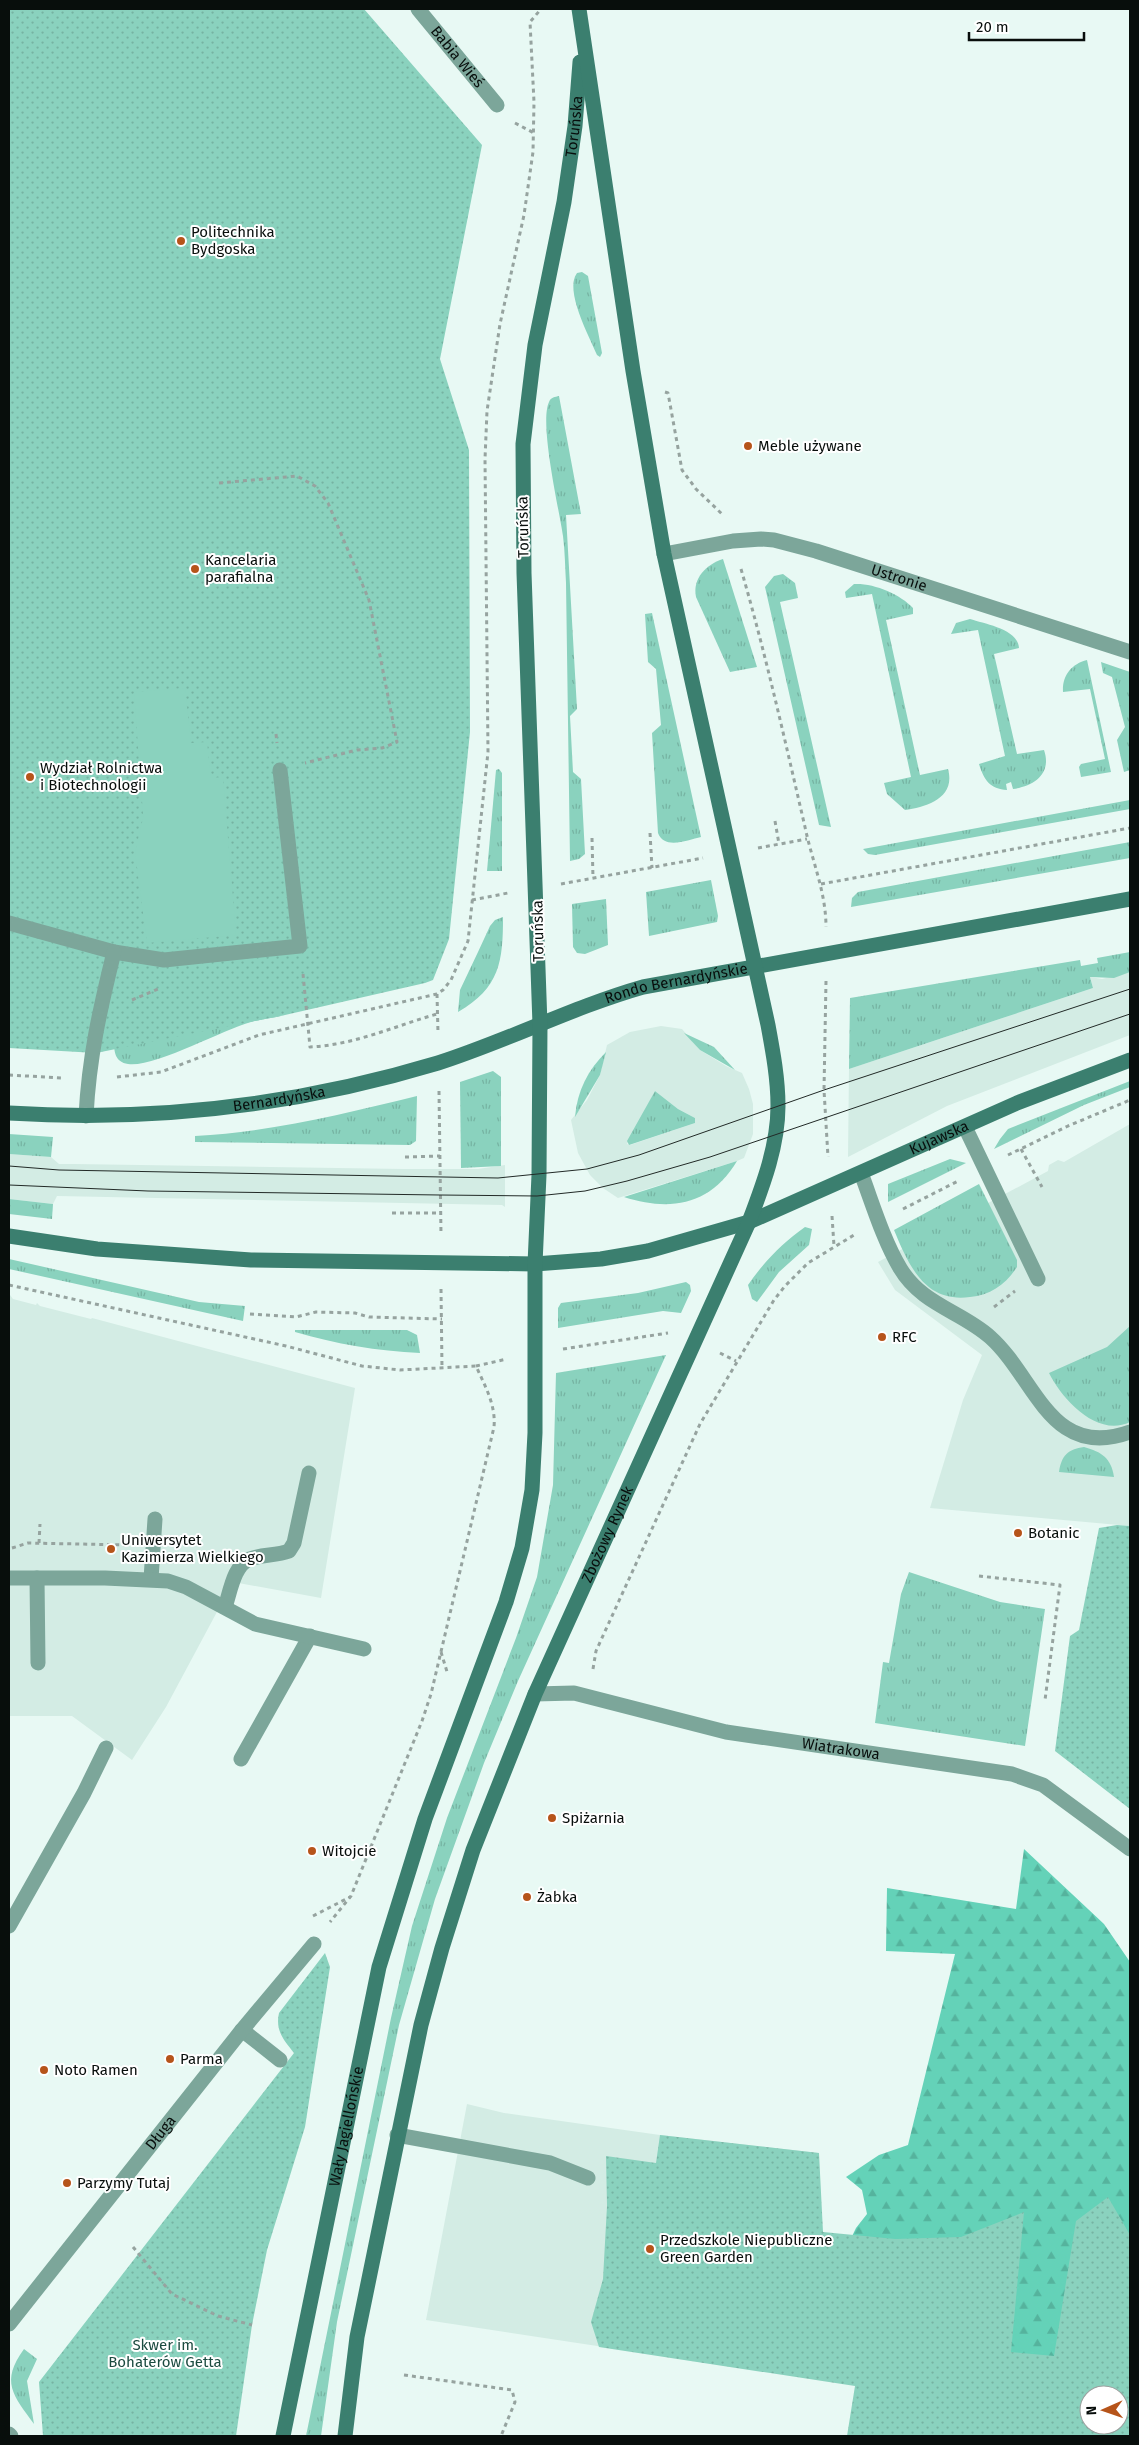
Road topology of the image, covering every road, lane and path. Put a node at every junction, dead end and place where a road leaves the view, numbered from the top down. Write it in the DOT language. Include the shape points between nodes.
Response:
graph roads {
  1 [pos="418,9"];
  2 [pos="541,9"];
  3 [pos="579,9"];
  4 [pos="582,33"];
  5 [pos="497,105"];
  6 [pos="668,393"];
  7 [pos="219,483"];
  8 [pos="726,521"];
  9 [pos="664,554"];
  10 [pos="740,564"];
  11 [pos="1130,652"];
  12 [pos="280,770"];
  13 [pos="775,821"];
  14 [pos="1130,828"];
  15 [pos="650,834"];
  16 [pos="592,838"];
  17 [pos="807,839"];
  18 [pos="780,844"];
  19 [pos="771,846"];
  20 [pos="709,857"];
  21 [pos="652,868"];
  22 [pos="593,878"];
  23 [pos="568,883"];
  24 [pos="821,884"];
  25 [pos="507,894"];
  26 [pos="1130,899"];
  27 [pos="472,900"];
  28 [pos="826,908"];
  29 [pos="9,923"];
  30 [pos="114,952"];
  31 [pos="756,966"];
  32 [pos="303,974"];
  33 [pos="294,975"];
  34 [pos="303,979"];
  35 [pos="164,988"];
  36 [pos="437,994"];
  37 [pos="826,996"];
  38 [pos="129,1002"];
  39 [pos="437,1014"];
  40 [pos="307,1024"];
  41 [pos="438,1024"];
  42 [pos="540,1025"];
  43 [pos="1130,1060"];
  44 [pos="114,1070"];
  45 [pos="9,1075"];
  46 [pos="117,1077"];
  47 [pos="66,1078"];
  48 [pos="109,1078"];
  49 [pos="439,1084"];
  50 [pos="1130,1100"];
  51 [pos="9,1114"];
  52 [pos="86,1116"];
  53 [pos="965,1127"];
  54 [pos="1021,1148"];
  55 [pos="440,1156"];
  56 [pos="405,1157"];
  57 [pos="1003,1158"];
  58 [pos="829,1165"];
  59 [pos="861,1173"];
  60 [pos="965,1177"];
  61 [pos="1042,1186"];
  62 [pos="832,1209"];
  63 [pos="897,1212"];
  64 [pos="392,1213"];
  65 [pos="440,1213"];
  66 [pos="749,1222"];
  67 [pos="441,1231"];
  68 [pos="855,1234"];
  69 [pos="9,1236"];
  70 [pos="834,1246"];
  71 [pos="535,1264"];
  72 [pos="1038,1279"];
  73 [pos="9,1284"];
  74 [pos="441,1310"];
  75 [pos="250,1314"];
  76 [pos="442,1319"];
  77 [pos="973,1326"];
  78 [pos="676,1334"];
  79 [pos="554,1350"];
  80 [pos="713,1350"];
  81 [pos="507,1359"];
  82 [pos="736,1361"];
  83 [pos="476,1366"];
  84 [pos="442,1368"];
  85 [pos="1130,1432"];
  86 [pos="308,1473"];
  87 [pos="155,1519"];
  88 [pos="40,1524"];
  89 [pos="39,1543"];
  90 [pos="153,1545"];
  91 [pos="9,1550"];
  92 [pos="979,1576"];
  93 [pos="9,1578"];
  94 [pos="37,1578"];
  95 [pos="151,1579"];
  96 [pos="225,1607"];
  97 [pos="310,1636"];
  98 [pos="364,1649"];
  99 [pos="38,1663"];
  100 [pos="593,1670"];
  101 [pos="535,1694"];
  102 [pos="1045,1700"];
  103 [pos="106,1748"];
  104 [pos="241,1759"];
  105 [pos="1130,1849"];
  106 [pos="9,1926"];
  107 [pos="314,1944"];
  108 [pos="242,2030"];
  109 [pos="280,2060"];
  110 [pos="397,2135"];
  111 [pos="588,2178"];
  112 [pos="134,2247"];
  113 [pos="9,2324"];
  114 [pos="252,2325"];
  115 [pos="404,2375"];
  116 [pos="283,2436"];
  117 [pos="345,2436"];
  118 [pos="501,2436"];
  1 -- 5 [label="street, Babia Wieś"];
  2 -- 27 [label="path" via="530,22 534,102 532,160 500,324 487,412 489,730"];
  3 -- 4 [label="main road, Toruńska"];
  4 -- 9 [label="main road, Toruńska"];
  4 -- 42 [label="main road, Toruńska" via="568,175 535,345 523,444 524,573"];
  6 -- 8 [label="path" via="682,470 688,481 713,503"];
  7 -- 12 [label="path" via="297,476 315,486 328,503 369,600 396,742 382,748 357,750"];
  9 -- 11 [label="street, Ustronie" via="733,541 774,540 834,556"];
  9 -- 31 [label="main road, Toruńska"];
  10 -- 17 [label="path" via="768,662"];
  12 -- 30 [label="street" via="300,946 164,960"];
  13 -- 18 [label="path"];
  14 -- 24 [label="path"];
  15 -- 21 [label="path"];
  16 -- 22 [label="path"];
  17 -- 18 [label="path"];
  17 -- 24 [label="path"];
  18 -- 19 [label="path"];
  20 -- 21 [label="path"];
  21 -- 22 [label="path"];
  22 -- 23 [label="path"];
  24 -- 28 [label="path"];
  25 -- 27 [label="path"];
  26 -- 31 [label="main road"];
  27 -- 36 [label="path" via="466,947 448,986"];
  29 -- 30 [label="street"];
  30 -- 52 [label="street" via="94,1032"];
  31 -- 42 [label="main road, Rondo Bernardyńskie" via="643,987"];
  31 -- 66 [label="main road, Rondo Bernardyńskie" via="774,1060 778,1107 773,1151"];
  32 -- 33 [label="path"];
  34 -- 40 [label="path"];
  35 -- 38 [label="path"];
  36 -- 39 [label="path"];
  36 -- 40 [label="path"];
  37 -- 58 [label="path" via="824,1090"];
  39 -- 40 [label="path" via="330,1046 310,1047"];
  39 -- 41 [label="path"];
  40 -- 46 [label="path" via="252,1038 161,1072"];
  42 -- 52 [label="main road, Bernardyńska" via="439,1062 392,1075 252,1104 160,1114"];
  42 -- 71 [label="main road"];
  43 -- 53 [label="main road, Kujawska" via="1017,1103"];
  44 -- 46 [label="path"];
  45 -- 47 [label="path"];
  46 -- 48 [label="path"];
  49 -- 55 [label="path"];
  50 -- 54 [label="path"];
  51 -- 52 [label="main road, Bernardyńska"];
  53 -- 59 [label="main road, Kujawska"];
  53 -- 72 [label="street"];
  54 -- 57 [label="path"];
  54 -- 61 [label="path"];
  55 -- 56 [label="path"];
  55 -- 65 [label="path"];
  59 -- 66 [label="main road, Kujawska"];
  59 -- 77 [label="street" via="901,1269 936,1304"];
  60 -- 63 [label="path"];
  62 -- 70 [label="path"];
  64 -- 65 [label="path"];
  65 -- 67 [label="path"];
  66 -- 71 [label="main road" via="601,1260"];
  66 -- 101 [label="main road, Zbożowy Rynek"];
  68 -- 70 [label="path"];
  69 -- 71 [label="main road" via="97,1250 178,1257"];
  70 -- 82 [label="path" via="808,1263 785,1286"];
  71 -- 116 [label="main road, Wały Jagiellońskie" via="536,1433 532,1490 522,1548 488,1652 425,1819 379,1967"];
  72 -- 77 [label="path" via="1006,1296"];
  73 -- 84 [label="path" via="286,1346 349,1364 400,1370"];
  74 -- 76 [label="path"];
  75 -- 76 [label="path" via="296,1317 316,1312 355,1313 369,1318"];
  76 -- 84 [label="path"];
  77 -- 85 [label="street" via="990,1336 1044,1408 1072,1432 1105,1438"];
  78 -- 79 [label="path" via="661,1332"];
  80 -- 82 [label="path"];
  81 -- 83 [label="path"];
  82 -- 100 [label="path" via="692,1440 596,1651"];
  83 -- 84 [label="path"];
  83 -- 107 [label="path" via="495,1414 494,1427 431,1694 351,1896"];
  86 -- 96 [label="street" via="294,1542 289,1551 248,1559 238,1568"];
  87 -- 90 [label="street"];
  88 -- 89 [label="path"];
  89 -- 90 [label="path"];
  89 -- 91 [label="path"];
  90 -- 95 [label="street"];
  92 -- 102 [label="path" via="1060,1585"];
  93 -- 94 [label="street"];
  94 -- 95 [label="street"];
  94 -- 99 [label="street"];
  95 -- 96 [label="street" via="186,1587"];
  96 -- 97 [label="street" via="255,1624"];
  97 -- 98 [label="street"];
  97 -- 104 [label="street"];
  101 -- 105 [label="street, Wiatrakowa" via="574,1693 726,1732 1012,1774 1042,1785"];
  101 -- 110 [label="main road, Zbożowy Rynek" via="473,1850 442,1948 421,2024"];
  103 -- 106 [label="street" via="80,1801"];
  107 -- 108 [label="street, Długa"];
  108 -- 109 [label="street"];
  108 -- 113 [label="street, Długa"];
  110 -- 111 [label="street" via="550,2163"];
  110 -- 117 [label="main road" via="357,2338"];
  112 -- 114 [label="path" via="172,2294 218,2316"];
  115 -- 118 [label="path" via="512,2390 515,2402"];
}
